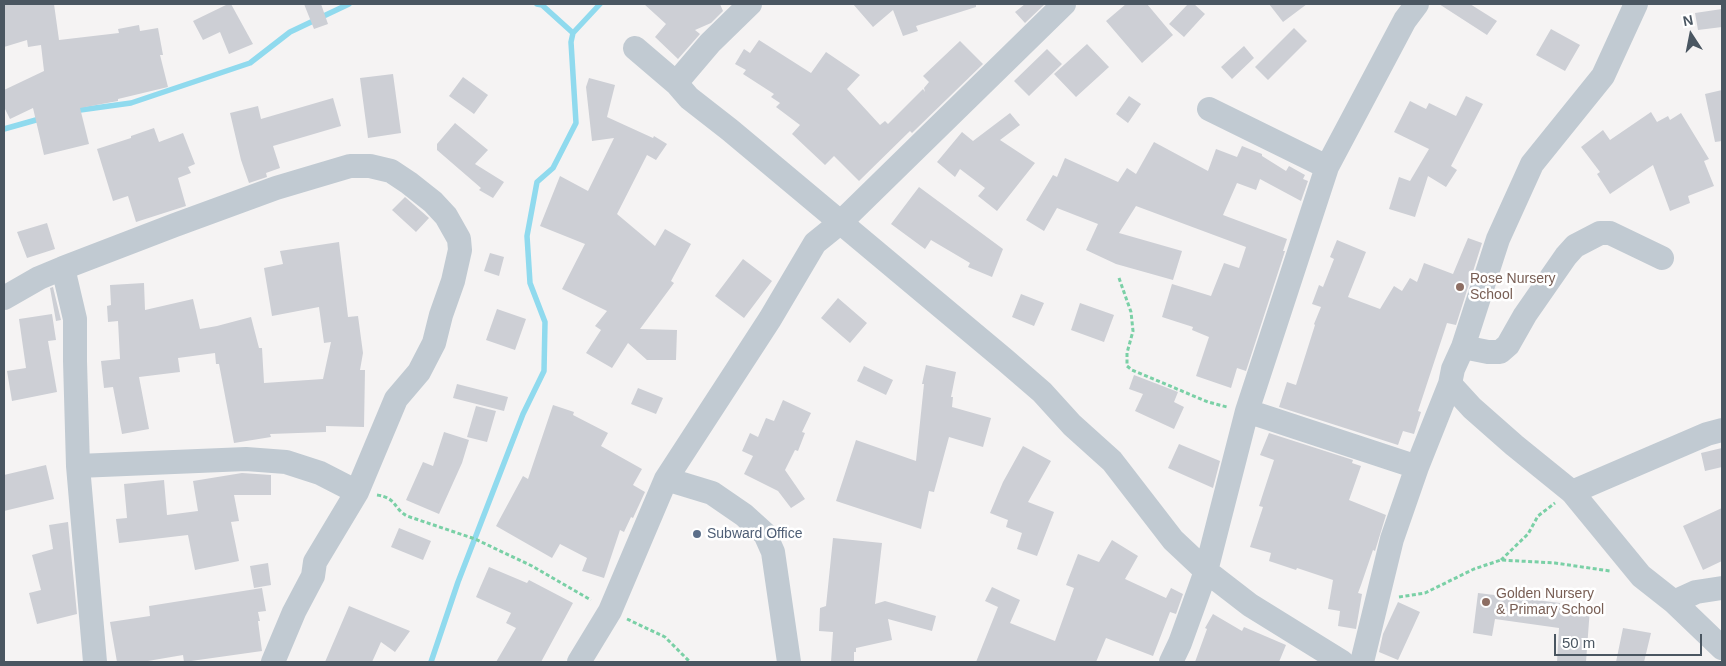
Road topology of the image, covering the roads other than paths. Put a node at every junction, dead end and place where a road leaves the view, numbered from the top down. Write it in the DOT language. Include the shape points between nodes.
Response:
graph roads {
  1 [pos="750,4"];
  2 [pos="1064,4"];
  3 [pos="1417,4"];
  4 [pos="1636,4"];
  5 [pos="635,48"];
  6 [pos="676,83"];
  7 [pos="1209,110"];
  8 [pos="1327,167"];
  9 [pos="841,222"];
  10 [pos="1662,258"];
  11 [pos="63,268"];
  12 [pos="4,298"];
  13 [pos="1463,347"];
  14 [pos="1450,384"];
  15 [pos="1247,412"];
  16 [pos="1722,430"];
  17 [pos="78,466"];
  18 [pos="1417,467"];
  19 [pos="666,479"];
  20 [pos="357,492"];
  21 [pos="1572,492"];
  22 [pos="1206,571"];
  23 [pos="1722,588"];
  24 [pos="1674,602"];
  25 [pos="1722,648"];
  26 [pos="95,662"];
  27 [pos="273,662"];
  28 [pos="579,662"];
  29 [pos="789,662"];
  30 [pos="1171,662"];
  31 [pos="1342,662"];
  32 [pos="1362,662"];
  1 -- 6 [label="street" via="710,43"];
  2 -- 9 [label="street"];
  3 -- 8 [label="street" via="1405,20"];
  4 -- 13 [label="street" via="1603,76 1532,164 1498,239"];
  5 -- 6 [label="street"];
  6 -- 9 [label="street" via="688,98"];
  7 -- 8 [label="street"];
  8 -- 15 [label="street"];
  9 -- 19 [label="street" via="815,243"];
  9 -- 22 [label="street" via="1042,392 1112,461 1173,540"];
  10 -- 13 [label="street" via="1610,233 1587,238 1566,256 1508,345 1500,352"];
  11 -- 12 [label="street"];
  11 -- 17 [label="street" via="76,320 74,361"];
  11 -- 20 [label="street" via="276,188 350,166 391,171 410,182 446,216 459,239 460,250 434,343 419,372 396,400"];
  13 -- 14 [label="street"];
  14 -- 18 [label="street"];
  14 -- 21 [label="street" via="1472,408"];
  15 -- 18 [label="street"];
  15 -- 22 [label="street"];
  16 -- 21 [label="street"];
  17 -- 20 [label="street" via="216,459 286,462 320,473"];
  17 -- 26 [label="street"];
  18 -- 32 [label="street" via="1392,539"];
  19 -- 28 [label="street" via="610,611"];
  19 -- 29 [label="street" via="712,493 765,534 773,552"];
  20 -- 27 [label="street" via="315,562 313,576"];
  21 -- 24 [label="street" via="1640,576"];
  22 -- 30 [label="street"];
  22 -- 31 [label="street" via="1250,605"];
  23 -- 24 [label="street" via="1696,592"];
  24 -- 25 [label="street"];
}
